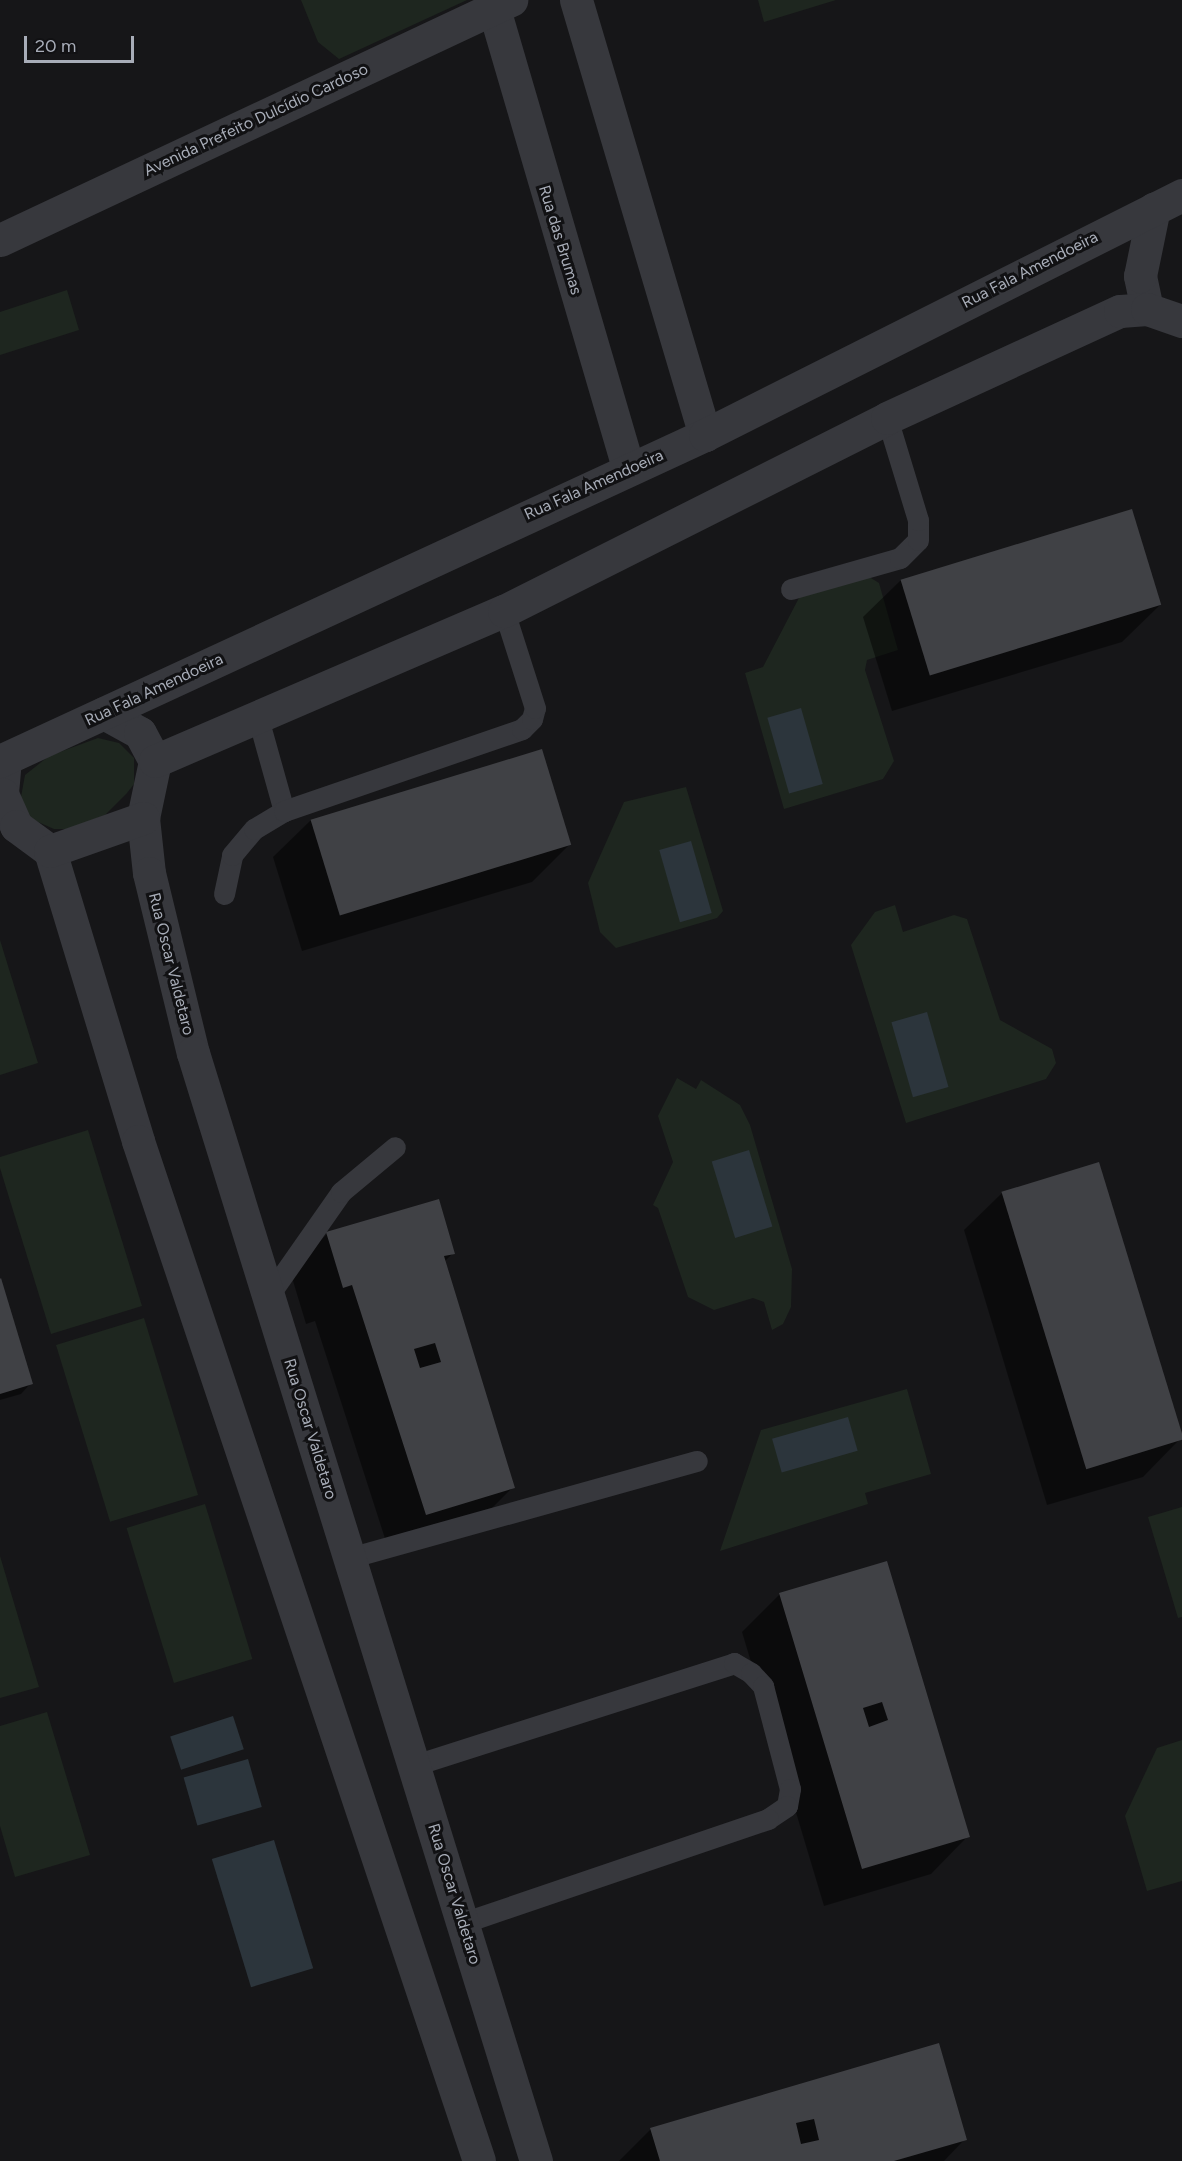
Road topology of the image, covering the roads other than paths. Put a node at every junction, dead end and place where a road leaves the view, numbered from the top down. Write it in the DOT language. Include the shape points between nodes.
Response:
graph roads {
  1 [pos="576,0"];
  2 [pos="502,4"];
  3 [pos="1168,201"];
  4 [pos="0,240"];
  5 [pos="1147,309"];
  6 [pos="1182,321"];
  7 [pos="886,418"];
  8 [pos="705,435"];
  9 [pos="629,470"];
  10 [pos="791,589"];
  11 [pos="504,611"];
  12 [pos="104,713"];
  13 [pos="258,718"];
  14 [pos="2,760"];
  15 [pos="155,761"];
  16 [pos="284,811"];
  17 [pos="143,818"];
  18 [pos="50,851"];
  19 [pos="224,894"];
  20 [pos="395,1147"];
  21 [pos="269,1295"];
  22 [pos="697,1461"];
  23 [pos="349,1558"];
  24 [pos="414,1766"];
  25 [pos="463,1923"];
  26 [pos="479,2161"];
  27 [pos="537,2161"];
  1 -- 8 [label="street"];
  2 -- 4 [label="street, Avenida Prefeito Dulcídio Cardoso"];
  2 -- 9 [label="street, Rua das Brumas"];
  3 -- 5 [label="street" via="1140,276"];
  3 -- 8 [label="street, Rua Fala Amendoeira"];
  5 -- 6 [label="street"];
  5 -- 7 [label="street" via="1120,311"];
  7 -- 10 [label="lane" via="918,520 918,540 900,558"];
  7 -- 11 [label="street"];
  8 -- 9 [label="street, Rua Fala Amendoeira"];
  9 -- 12 [label="street, Rua Fala Amendoeira"];
  11 -- 13 [label="street"];
  11 -- 16 [label="lane" via="535,708 532,719 522,729"];
  12 -- 14 [label="street, Rua Fala Amendoeira"];
  12 -- 15 [label="street" via="140,733"];
  13 -- 15 [label="street"];
  13 -- 16 [label="lane"];
  14 -- 18 [label="street" via="2,794 16,826"];
  15 -- 17 [label="street, Rua Oscar Valdetaro"];
  16 -- 19 [label="lane" via="254,829 232,855"];
  17 -- 18 [label="street"];
  17 -- 21 [label="street, Rua Oscar Valdetaro" via="149,873 194,1053"];
  18 -- 26 [label="street" via="138,1141"];
  20 -- 21 [label="lane" via="341,1192"];
  21 -- 23 [label="street, Rua Oscar Valdetaro"];
  22 -- 23 [label="lane"];
  23 -- 24 [label="street, Rua Oscar Valdetaro"];
  24 -- 25 [label="street, Rua Oscar Valdetaro"];
  24 -- 25 [label="lane" via="734,1663 752,1673 763,1686 790,1790 787,1806 768,1819"];
  25 -- 27 [label="street, Rua Oscar Valdetaro"];
}
